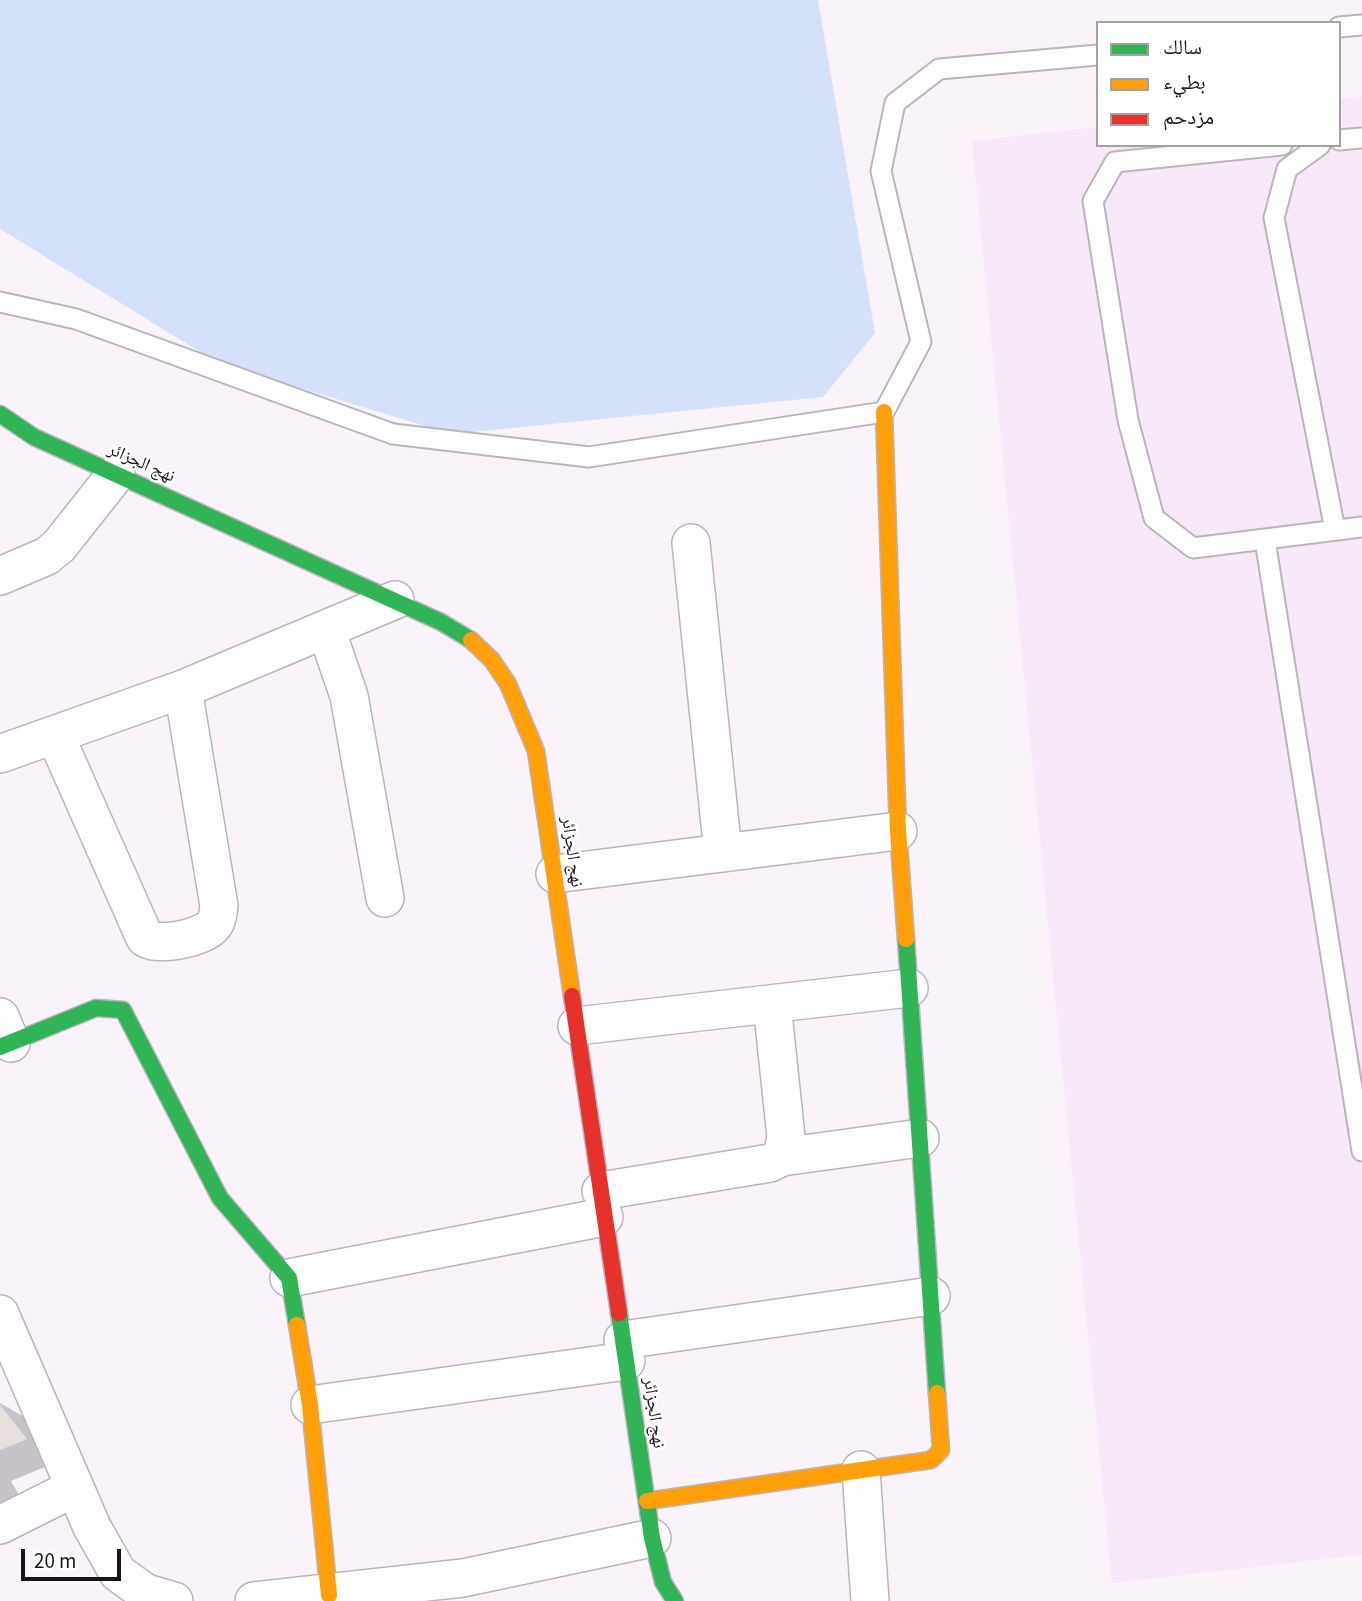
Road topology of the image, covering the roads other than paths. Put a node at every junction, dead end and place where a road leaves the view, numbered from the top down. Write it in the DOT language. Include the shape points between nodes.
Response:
graph roads {
  1 [pos="1362,25"];
  2 [pos="1341,27"];
  3 [pos="1096,55"];
  4 [pos="1362,138"];
  5 [pos="1341,140"];
  6 [pos="1262,147"];
  7 [pos="1317,147"];
  8 [pos="0,302"];
  9 [pos="884,412"];
  10 [pos="0,414"];
  11 [pos="116,474"];
  12 [pos="1362,527"];
  13 [pos="1335,530"];
  14 [pos="1265,540"];
  15 [pos="691,543"];
  16 [pos="0,576"];
  17 [pos="395,600"];
  18 [pos="326,629"];
  19 [pos="183,689"];
  20 [pos="55,735"];
  21 [pos="1,752"];
  22 [pos="898,831"];
  23 [pos="723,853"];
  24 [pos="555,874"];
  25 [pos="386,898"];
  26 [pos="909,988"];
  27 [pos="772,1004"];
  28 [pos="577,1026"];
  29 [pos="4,1036"];
  30 [pos="920,1138"];
  31 [pos="1362,1151"];
  32 [pos="782,1157"];
  33 [pos="603,1204"];
  34 [pos="289,1278"];
  35 [pos="931,1296"];
  36 [pos="0,1314"];
  37 [pos="625,1351"];
  38 [pos="310,1405"];
  39 [pos="861,1470"];
  40 [pos="74,1488"];
  41 [pos="647,1501"];
  42 [pos="0,1525"];
  43 [pos="652,1538"];
  44 [pos="460,1589"];
  45 [pos="126,1591"];
  46 [pos="665,1595"];
  47 [pos="315,1598"];
  48 [pos="174,1601"];
  49 [pos="254,1601"];
  50 [pos="870,1601"];
  1 -- 2 [label="lane"];
  3 -- 9 [label="lane" via="939,69 895,103 880,171 921,342"];
  4 -- 5 [label="lane"];
  6 -- 14 [label="lane" via="1115,162 1093,201 1128,420 1154,518 1193,548"];
  7 -- 13 [label="lane" via="1287,169 1274,218"];
  8 -- 9 [label="lane" via="76,319 393,434 589,457"];
  9 -- 22 [label="street"];
  10 -- 11 [label="street, نهج الجزائر" via="34,437"];
  11 -- 16 [label="street" via="72,532 47,556"];
  11 -- 17 [label="street, نهج الجزائر"];
  12 -- 13 [label="lane"];
  13 -- 14 [label="lane"];
  14 -- 31 [label="lane"];
  15 -- 23 [label="street"];
  17 -- 18 [label="street"];
  17 -- 24 [label="street, نهج الجزائر" via="441,622 481,649 502,676 536,751"];
  18 -- 19 [label="street"];
  18 -- 25 [label="street" via="349,695"];
  19 -- 20 [label="street"];
  19 -- 20 [label="street" via="219,906 216,923 208,931 168,943 145,938"];
  20 -- 21 [label="street"];
  22 -- 23 [label="street"];
  22 -- 26 [label="street"];
  23 -- 24 [label="street"];
  24 -- 28 [label="street, نهج الجزائر"];
  26 -- 27 [label="street"];
  26 -- 30 [label="street"];
  27 -- 28 [label="street"];
  27 -- 32 [label="street" via="786,1137"];
  28 -- 33 [label="street, نهج الجزائر"];
  29 -- 34 [label="street" via="96,1008 123,1010 220,1198"];
  30 -- 32 [label="street"];
  30 -- 35 [label="street"];
  32 -- 33 [label="street"];
  33 -- 34 [label="street"];
  33 -- 37 [label="street, نهج الجزائر"];
  34 -- 38 [label="street"];
  35 -- 37 [label="street"];
  35 -- 39 [label="street" via="942,1450 931,1460"];
  36 -- 40 [label="street"];
  37 -- 38 [label="street"];
  37 -- 41 [label="street, نهج الجزائر"];
  38 -- 47 [label="street"];
  39 -- 41 [label="street"];
  39 -- 50 [label="street"];
  40 -- 42 [label="street"];
  40 -- 45 [label="street"];
  41 -- 43 [label="street, نهج الجزائر"];
  43 -- 44 [label="street"];
  43 -- 46 [label="street, نهج الجزائر"];
  44 -- 47 [label="street"];
  45 -- 48 [label="street"];
  47 -- 49 [label="street"];
}
